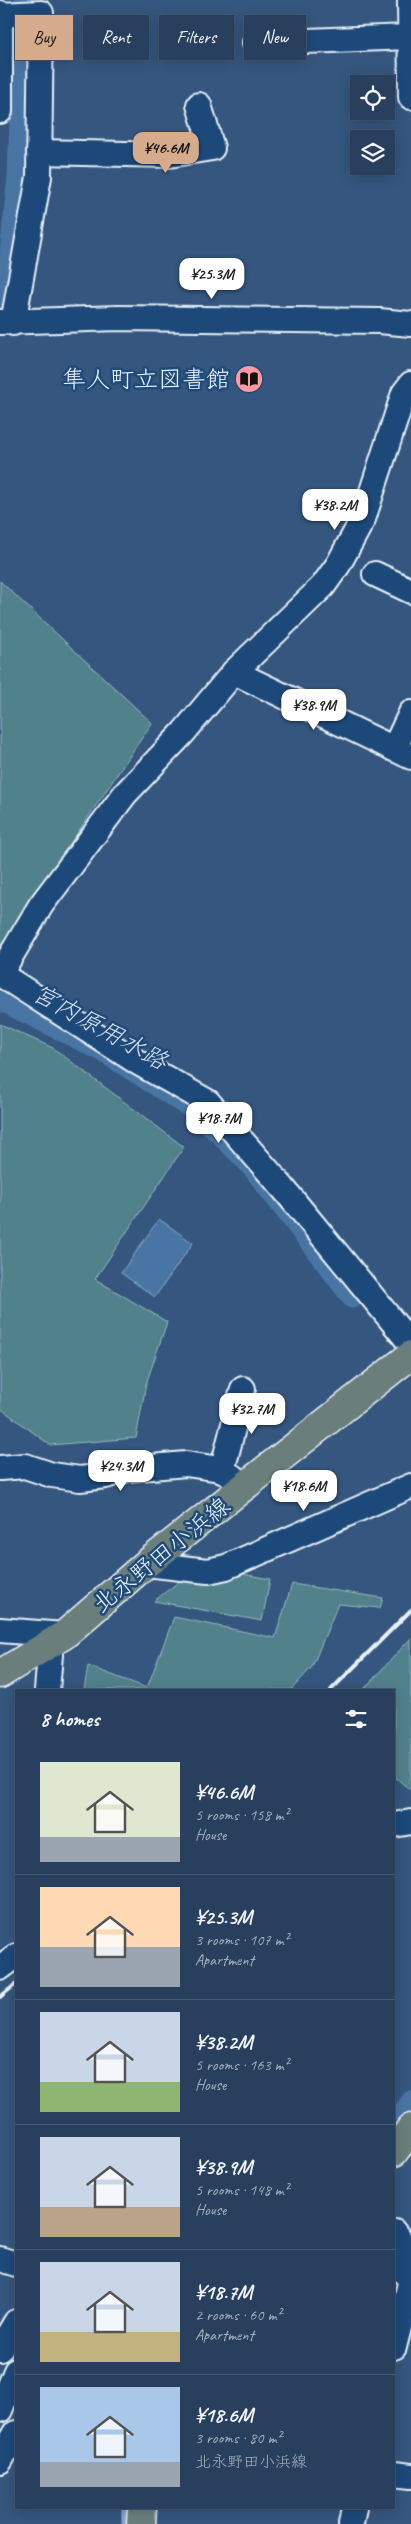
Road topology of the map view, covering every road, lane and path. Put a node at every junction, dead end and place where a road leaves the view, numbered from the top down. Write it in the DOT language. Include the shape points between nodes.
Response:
graph roads {
  1 [pos="410,0"];
  2 [pos="40,8"];
  3 [pos="1,14"];
  4 [pos="409,37"];
  5 [pos="306,41"];
  6 [pos="1,57"];
  7 [pos="411,97"];
  8 [pos="199,105"];
  9 [pos="0,111"];
  10 [pos="39,152"];
  11 [pos="6,323"];
  12 [pos="411,324"];
  13 [pos="411,384"];
  14 [pos="375,574"];
  15 [pos="411,591"];
  16 [pos="234,672"];
  17 [pos="411,713"];
  18 [pos="402,753"];
  19 [pos="0,974"];
  20 [pos="411,1344"];
  21 [pos="411,1355"];
  22 [pos="243,1389"];
  23 [pos="0,1468"];
  24 [pos="222,1471"];
  25 [pos="247,1486"];
  26 [pos="411,1486"];
  27 [pos="146,1564"];
  28 [pos="0,1630"];
  29 [pos="57,1639"];
  30 [pos="0,1674"];
  31 [pos="47,1689"];
  32 [pos="411,1822"];
  33 [pos="395,1825"];
  34 [pos="15,1957"];
  35 [pos="0,1968"];
  36 [pos="411,2128"];
  37 [pos="395,2151"];
  38 [pos="395,2233"];
  39 [pos="411,2254"];
  40 [pos="0,2260"];
  41 [pos="395,2261"];
  42 [pos="15,2264"];
  43 [pos="411,2280"];
  44 [pos="15,2324"];
  45 [pos="395,2343"];
  46 [pos="0,2349"];
  47 [pos="15,2374"];
  48 [pos="0,2410"];
  49 [pos="15,2435"];
  50 [pos="0,2461"];
  51 [pos="395,2474"];
  52 [pos="411,2476"];
  53 [pos="142,2509"];
  54 [pos="354,2509"];
  55 [pos="141,2524"];
  56 [pos="350,2524"];
  1 -- 4 [label="street"];
  2 -- 3 [label="street"];
  2 -- 10 [label="street"];
  3 -- 6 [label="street"];
  4 -- 5 [label="street"];
  4 -- 7 [label="street"];
  6 -- 9 [label="street"];
  8 -- 10 [label="street" via="212,148 169,154"];
  10 -- 11 [label="street" via="39,177"];
  11 -- 12 [label="street" via="119,318"];
  13 -- 16 [label="street" via="404,392 363,519 338,565 322,586"];
  14 -- 15 [label="street"];
  16 -- 18 [label="street"];
  16 -- 19 [label="street" via="183,733 125,794 41,905"];
  17 -- 18 [label="street"];
  19 -- 20 [label="street" via="137,1062 208,1102"];
  21 -- 25 [label="main road, 北永野田小浜線"];
  22 -- 24 [label="street"];
  23 -- 24 [label="street" via="25,1466 52,1475 80,1478 106,1476 128,1469 186,1464"];
  24 -- 25 [label="street"];
  25 -- 27 [label="main road, 北永野田小浜線"];
  26 -- 27 [label="street" via="226,1567 208,1571"];
  27 -- 29 [label="main road, 北永野田小浜線"];
  28 -- 29 [label="street"];
  29 -- 30 [label="main road, 北永野田小浜線"];
  29 -- 31 [label="street"];
  32 -- 33 [label="street"];
  34 -- 35 [label="street"];
  36 -- 37 [label="main road"];
  38 -- 39 [label="street"];
  40 -- 42 [label="street"];
  41 -- 43 [label="street"];
  43 -- 45 [label="street"];
  44 -- 46 [label="street"];
  47 -- 48 [label="street"];
  49 -- 50 [label="street"];
  51 -- 52 [label="street"];
  53 -- 55 [label="main road"];
  54 -- 56 [label="street"];
}
